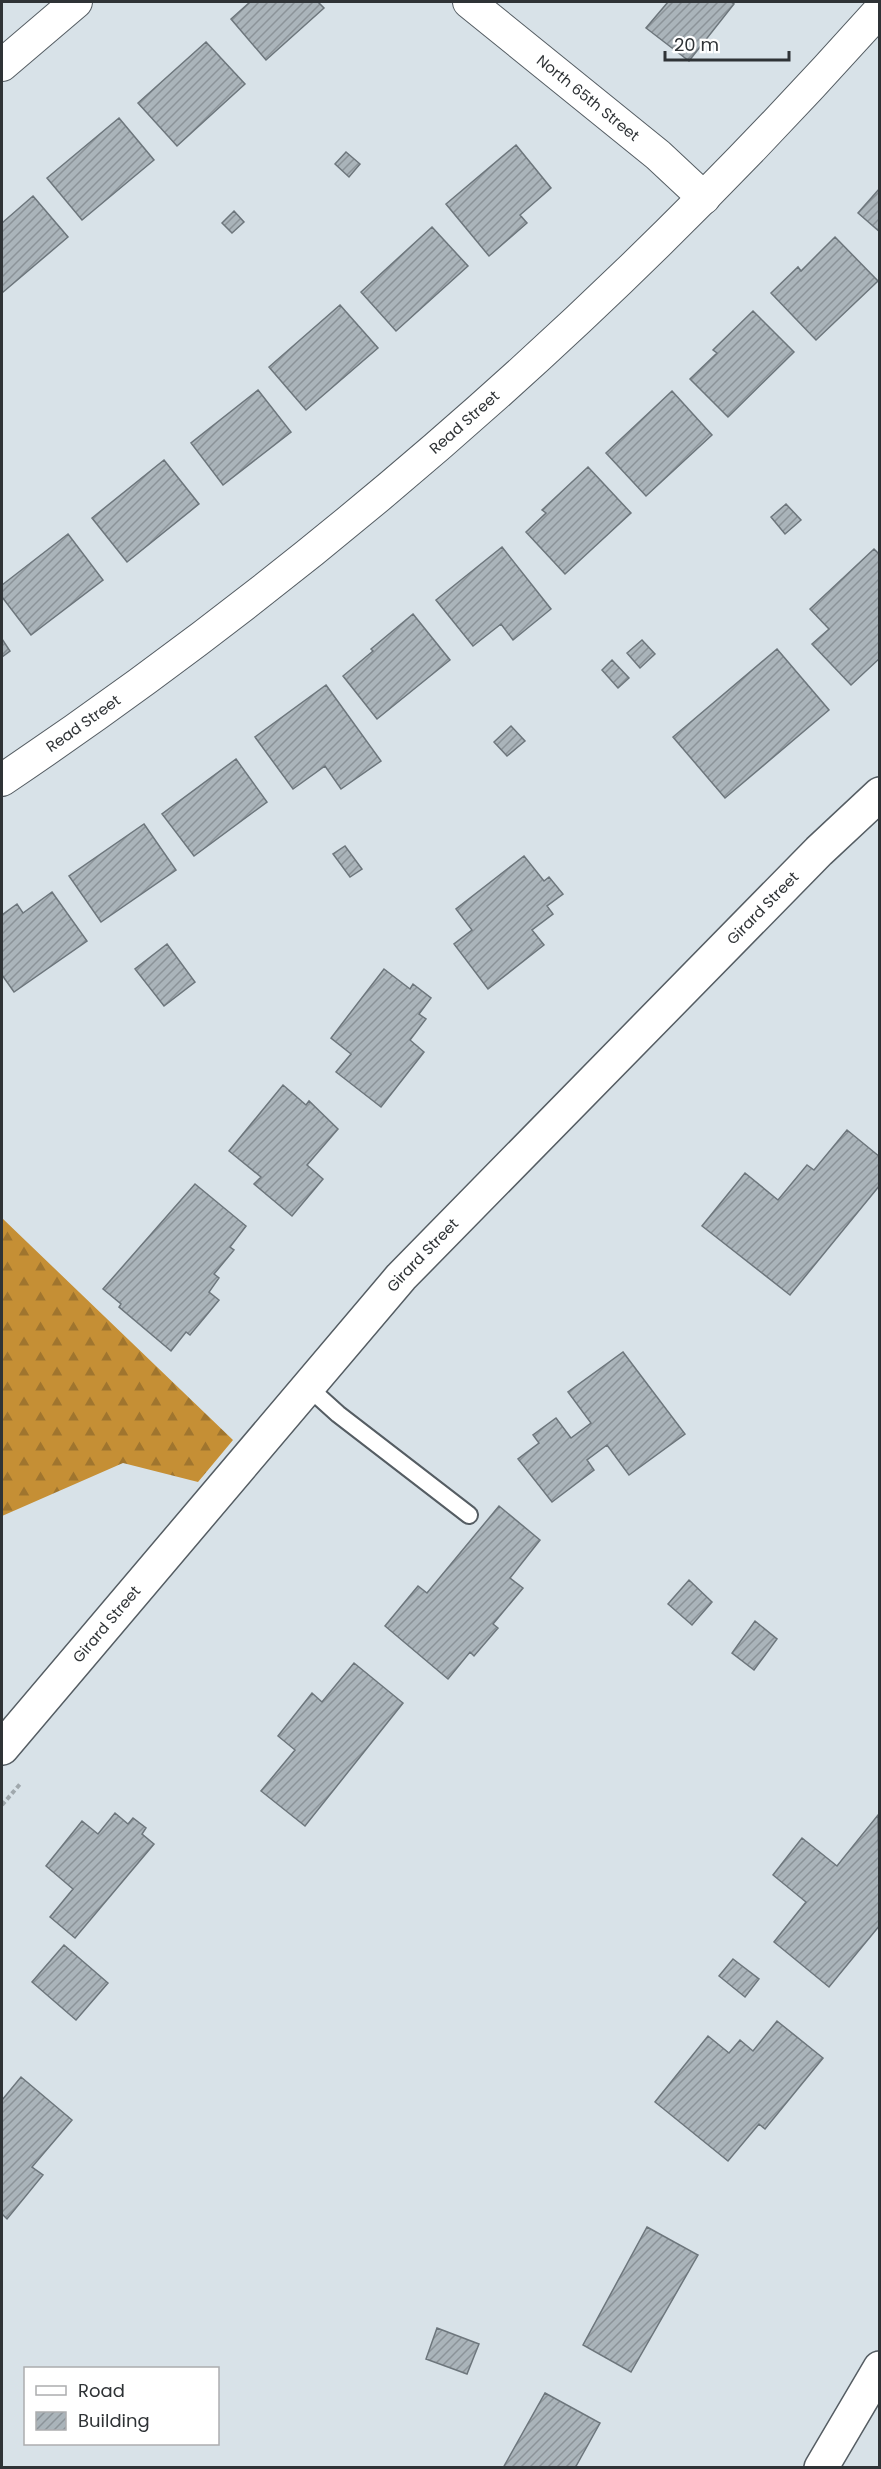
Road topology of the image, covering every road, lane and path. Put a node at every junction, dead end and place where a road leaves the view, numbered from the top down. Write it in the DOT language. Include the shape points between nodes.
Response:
graph roads {
  1 [pos="76,2"];
  2 [pos="469,2"];
  3 [pos="879,10"];
  4 [pos="2,65"];
  5 [pos="704,198"];
  6 [pos="2,780"];
  7 [pos="879,794"];
  8 [pos="307,1386"];
  9 [pos="469,1515"];
  10 [pos="2,1748"];
  11 [pos="879,2368"];
  12 [pos="821,2468"];
  1 -- 4 [label="street"];
  2 -- 5 [label="street, North 65th Street" via="658,155"];
  3 -- 5 [label="street, Read Street"];
  5 -- 6 [label="street, Read Street" via="499,391 315,548 174,658"];
  7 -- 8 [label="street, Girard Street" via="400,1277"];
  8 -- 9 [label="lane"];
  8 -- 10 [label="street, Girard Street"];
  11 -- 12 [label="street"];
}
